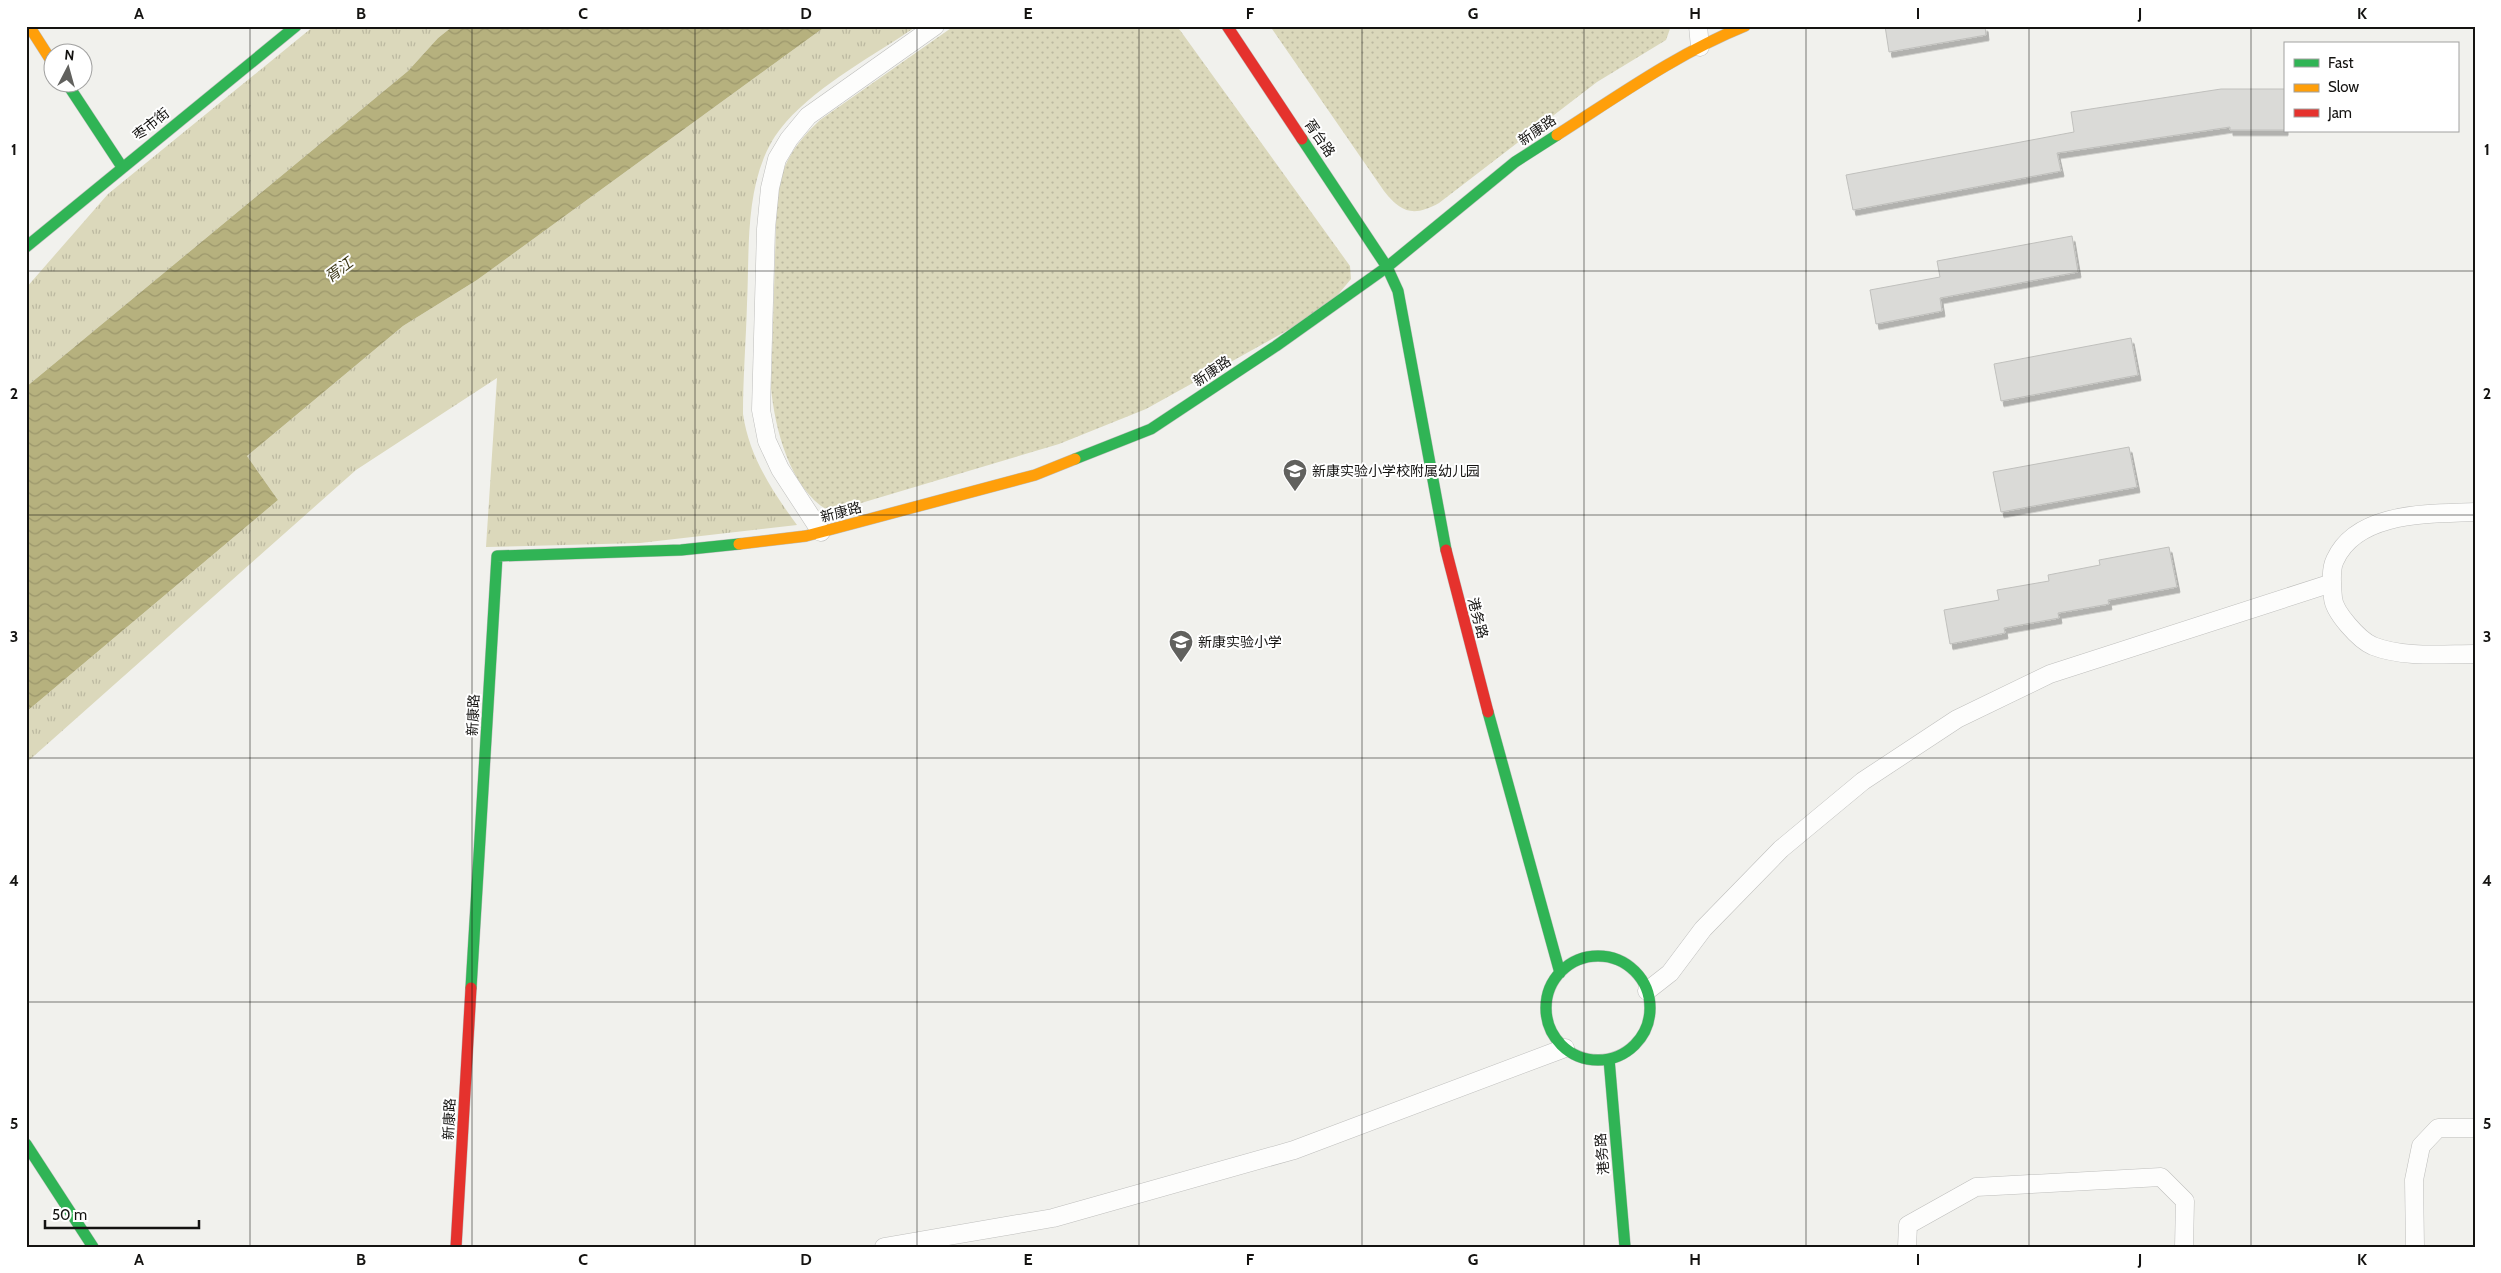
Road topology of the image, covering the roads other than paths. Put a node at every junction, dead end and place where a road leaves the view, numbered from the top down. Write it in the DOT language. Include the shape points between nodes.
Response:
graph roads {
  1 [pos="29,26"];
  2 [pos="296,26"];
  3 [pos="935,26"];
  4 [pos="1227,26"];
  5 [pos="1698,26"];
  6 [pos="1745,26"];
  7 [pos="42,46"];
  8 [pos="1700,47"];
  9 [pos="73,92"];
  10 [pos="122,167"];
  11 [pos="26,247"];
  12 [pos="1387,267"];
  13 [pos="2475,512"];
  14 [pos="821,532"];
  15 [pos="2332,583"];
  16 [pos="2475,654"];
  17 [pos="1560,973"];
  18 [pos="1647,991"];
  19 [pos="1564,1048"];
  20 [pos="1609,1059"];
  21 [pos="2475,1128"];
  22 [pos="26,1144"];
  23 [pos="93,1247"];
  24 [pos="456,1247"];
  25 [pos="884,1247"];
  26 [pos="1625,1247"];
  27 [pos="1907,1247"];
  28 [pos="2184,1247"];
  29 [pos="2415,1247"];
  1 -- 7 [label="main road"];
  2 -- 10 [label="main road, 枣市街"];
  3 -- 14 [label="street" via="808,116 789,138 777,159 770,188 761,410 767,441 780,469"];
  4 -- 12 [label="main road, 胥台路"];
  5 -- 8 [label="street"];
  6 -- 8 [label="main road, 新康路"];
  8 -- 12 [label="main road, 新康路" via="1515,162"];
  9 -- 10 [label="main road"];
  10 -- 11 [label="main road, 枣市街"];
  12 -- 14 [label="main road, 新康路" via="1151,430 1035,475"];
  12 -- 17 [label="main road, 港务路" via="1398,291 1450,573"];
  13 -- 15 [label="street" via="2400,516 2366,529 2347,542 2334,561"];
  14 -- 24 [label="main road, 新康路" via="681,550 497,556"];
  15 -- 16 [label="street" via="2333,602 2349,627 2372,646 2406,653"];
  15 -- 18 [label="street" via="2050,674 1957,719 1863,781 1782,849 1703,929 1670,973"];
  17 -- 18 [label="main road" via="1574,962 1591,957 1608,958 1625,964"];
  17 -- 19 [label="main road" via="1550,986 1546,1003 1547,1020 1553,1036"];
  18 -- 20 [label="main road" via="1650,1008 1647,1025 1638,1041 1625,1053"];
  19 -- 20 [label="main road" via="1578,1057"];
  19 -- 25 [label="street" via="1294,1150 1052,1218"];
  20 -- 26 [label="main road, 港务路"];
  21 -- 29 [label="street" via="2438,1128 2421,1146 2414,1180"];
  22 -- 23 [label="main road"];
  27 -- 28 [label="street" via="1908,1226 1976,1187 2161,1177 2185,1201"];
}
